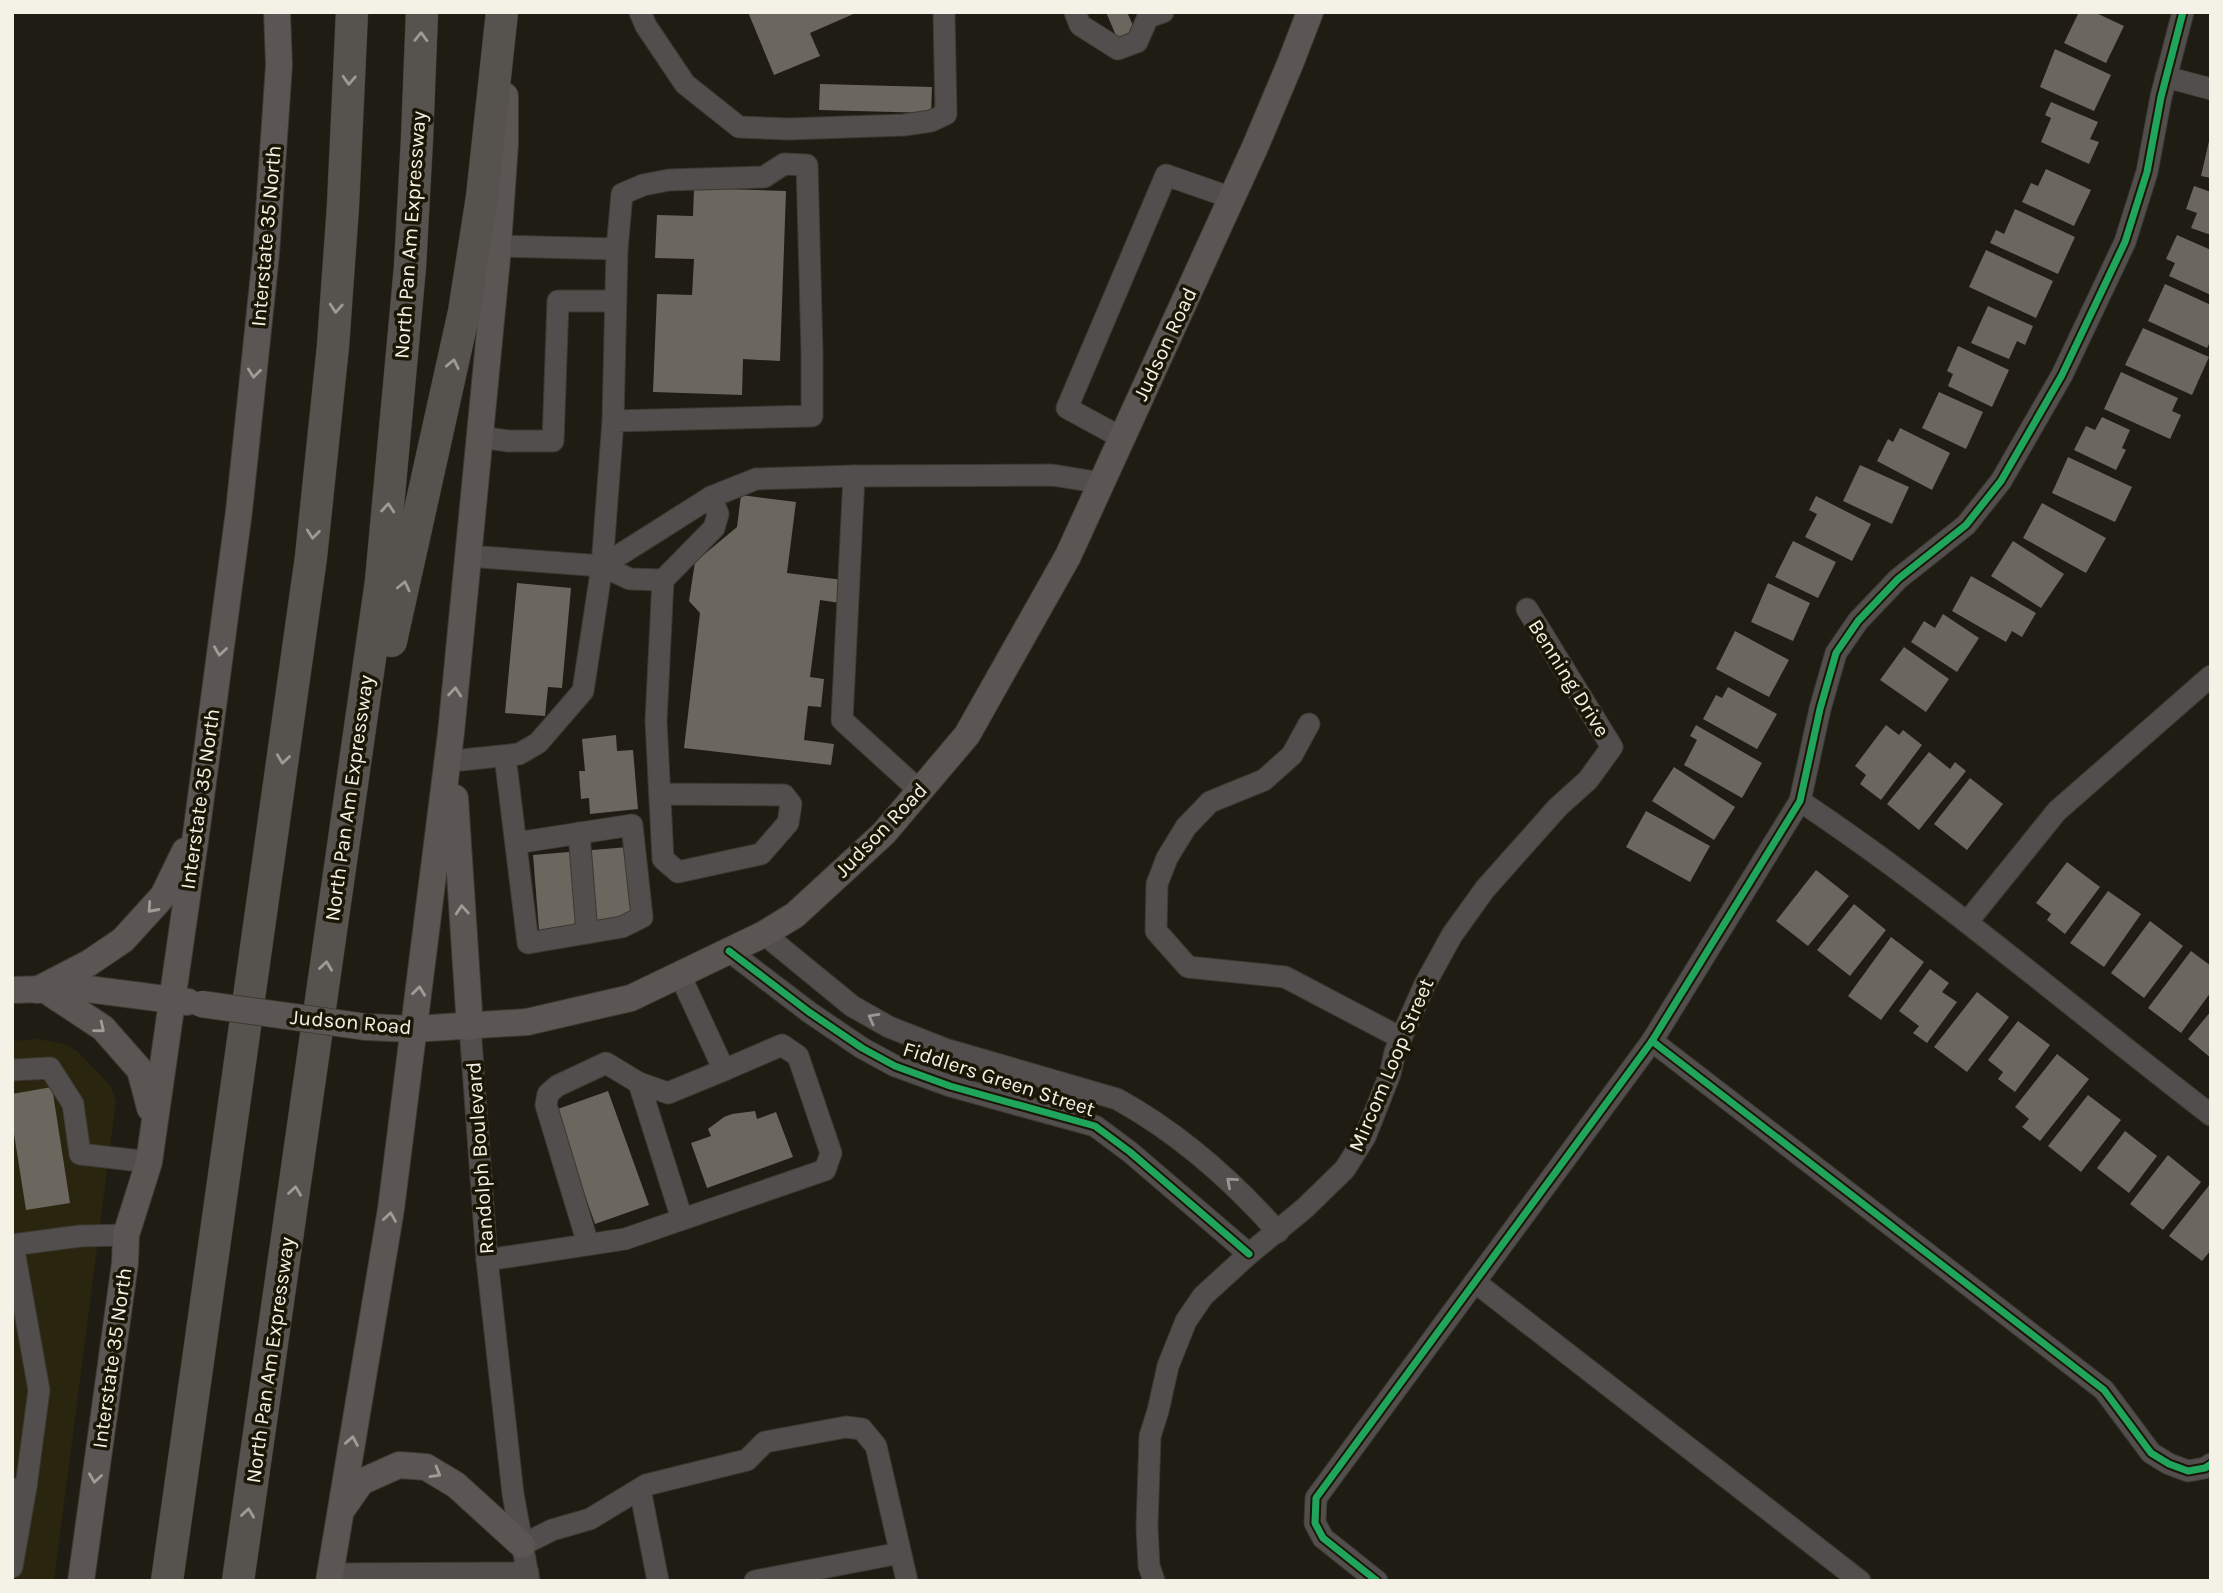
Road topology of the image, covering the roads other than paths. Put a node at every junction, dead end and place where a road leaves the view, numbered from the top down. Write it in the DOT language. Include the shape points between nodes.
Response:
graph roads {
  1 [pos="277,12"];
  2 [pos="352,12"];
  3 [pos="422,12"];
  4 [pos="504,12"];
  5 [pos="640,12"];
  6 [pos="944,12"];
  7 [pos="1075,12"];
  8 [pos="1163,12"];
  9 [pos="1310,12"];
  10 [pos="2183,12"];
  11 [pos="2166,77"];
  12 [pos="2211,89"];
  13 [pos="1232,198"];
  14 [pos="498,246"];
  15 [pos="617,249"];
  16 [pos="615,301"];
  17 [pos="612,421"];
  18 [pos="479,438"];
  19 [pos="1122,438"];
  20 [pos="854,476"];
  21 [pos="1102,483"];
  22 [pos="711,497"];
  23 [pos="468,556"];
  24 [pos="602,566"];
  25 [pos="663,580"];
  26 [pos="1527,609"];
  27 [pos="2211,676"];
  28 [pos="1308,724"];
  29 [pos="451,733"];
  30 [pos="1612,747"];
  31 [pos="505,755"];
  32 [pos="452,761"];
  33 [pos="920,791"];
  34 [pos="660,794"];
  35 [pos="1800,801"];
  36 [pos="197,827"];
  37 [pos="579,833"];
  38 [pos="342,843"];
  39 [pos="516,843"];
  40 [pos="1968,921"];
  41 [pos="587,933"];
  42 [pos="764,934"];
  43 [pos="729,951"];
  44 [pos="681,975"];
  45 [pos="31,990"];
  46 [pos="171,1000"];
  47 [pos="470,1027"];
  48 [pos="414,1029"];
  49 [pos="1401,1038"];
  50 [pos="1652,1041"];
  51 [pos="12,1070"];
  52 [pos="724,1070"];
  53 [pos="639,1083"];
  54 [pos="2211,1115"];
  55 [pos="153,1124"];
  56 [pos="149,1162"];
  57 [pos="682,1219"];
  58 [pos="1278,1231"];
  59 [pos="127,1235"];
  60 [pos="587,1244"];
  61 [pos="13,1245"];
  62 [pos="1249,1254"];
  63 [pos="487,1260"];
  64 [pos="1475,1282"];
  65 [pos="2211,1464"];
  66 [pos="19,1489"];
  67 [pos="640,1489"];
  68 [pos="340,1513"];
  69 [pos="522,1545"];
  70 [pos="900,1553"];
  71 [pos="12,1567"];
  72 [pos="329,1577"];
  73 [pos="528,1577"];
  74 [pos="81,1581"];
  75 [pos="167,1581"];
  76 [pos="238,1581"];
  77 [pos="658,1581"];
  78 [pos="755,1581"];
  79 [pos="907,1581"];
  80 [pos="1154,1581"];
  81 [pos="1377,1581"];
  82 [pos="1860,1581"];
  1 -- 36 [label="main road, Interstate 35 North, one-way" via="279,65 266,254 239,511"];
  2 -- 75 [label="highway, one-way" via="333,346 311,557"];
  38 -- 3 [label="highway, North Pan Am Expressway, one-way" via="382,568 410,267"];
  4 -- 14 [label="main road" via="505,144"];
  38 -- 4 [label="highway, one-way" via="464,312"];
  5 -- 6 [label="street" via="685,84 739,127 789,129 904,125 946,114"];
  7 -- 8 [label="street" via="1080,25 1118,49 1137,42 1148,17"];
  9 -- 13 [label="main road, Judson Road"];
  10 -- 11 [label="street"];
  11 -- 12 [label="street"];
  11 -- 35 [label="street" via="2147,172 2125,242 2062,375 2001,481 1966,525 1898,579 1858,621 1836,653"];
  13 -- 19 [label="main road, Judson Road"];
  13 -- 19 [label="street" via="1166,175 1067,408"];
  14 -- 15 [label="street"];
  14 -- 18 [label="main road"];
  15 -- 16 [label="street"];
  15 -- 17 [label="street" via="622,194 668,180 764,177 784,164 807,165 812,416"];
  16 -- 17 [label="street"];
  16 -- 18 [label="street" via="558,301 554,441"];
  17 -- 24 [label="street"];
  18 -- 23 [label="main road"];
  19 -- 21 [label="main road, Judson Road"];
  20 -- 21 [label="street" via="1052,475"];
  20 -- 22 [label="street" via="756,479"];
  20 -- 33 [label="street" via="842,720"];
  21 -- 33 [label="main road, Judson Road" via="1068,556 967,735"];
  22 -- 24 [label="street"];
  22 -- 25 [label="street" via="718,514 714,528"];
  23 -- 24 [label="street"];
  29 -- 23 [label="main road, one-way"];
  24 -- 25 [label="street" via="630,579"];
  24 -- 31 [label="street" via="583,691 538,743 519,754"];
  25 -- 34 [label="street" via="656,721"];
  26 -- 30 [label="street, Benning Drive"];
  27 -- 40 [label="street" via="2057,811"];
  28 -- 49 [label="street" via="1292,755 1264,780 1210,802 1186,827 1157,884 1156,931 1188,967 1285,977"];
  29 -- 32 [label="main road, Randolph Boulevard"];
  48 -- 29 [label="main road, one-way"];
  30 -- 49 [label="street, Mircom Loop Street" via="1588,780 1485,889 1452,935"];
  31 -- 32 [label="street"];
  31 -- 39 [label="street"];
  47 -- 32 [label="main road, Randolph Boulevard, one-way"];
  33 -- 42 [label="main road, Judson Road" via="884,833 815,897"];
  34 -- 34 [label="street" via="663,859 678,872 761,854 788,823 791,804 784,796"];
  35 -- 40 [label="street"];
  35 -- 50 [label="street"];
  36 -- 45 [label="main road, one-way" via="163,896 123,940 89,963"];
  36 -- 46 [label="main road, Interstate 35 North"];
  37 -- 39 [label="street"];
  37 -- 41 [label="street"];
  37 -- 41 [label="street" via="632,825 642,917 622,927"];
  76 -- 38 [label="highway, North Pan Am Expressway, one-way"];
  39 -- 41 [label="street" via="528,943"];
  40 -- 54 [label="street"];
  42 -- 43 [label="main road, Judson Road"];
  58 -- 42 [label="street, Fiddlers Green Street, one-way" via="1236,1186 1179,1137 1141,1112 1117,1099 945,1049 889,1027 852,1006"];
  43 -- 44 [label="main road, Judson Road"];
  43 -- 62 [label="street, Fiddlers Green Street" via="809,1012 895,1066 1095,1126"];
  44 -- 47 [label="main road, Judson Road" via="631,998 573,1013"];
  44 -- 52 [label="street"];
  45 -- 46 [label="main road, Judson Road" via="80,988"];
  45 -- 55 [label="main road, one-way" via="103,1028 140,1070"];
  46 -- 48 [label="main road, Judson Road, bridge" via="366,1027"];
  46 -- 55 [label="main road, Interstate 35 North"];
  47 -- 48 [label="main road, Judson Road"];
  47 -- 63 [label="street, Randolph Boulevard"];
  68 -- 48 [label="main road, one-way" via="391,1209"];
  49 -- 58 [label="street, Mircom Loop Street" via="1365,1137 1345,1170"];
  50 -- 64 [label="street"];
  50 -- 65 [label="street" via="2104,1390 2151,1453 2188,1471"];
  51 -- 56 [label="street" via="50,1068 73,1104 79,1154"];
  52 -- 53 [label="street" via="668,1093"];
  52 -- 57 [label="street" via="782,1045 798,1056 831,1153 825,1170"];
  53 -- 57 [label="street"];
  53 -- 60 [label="street" via="606,1063 548,1094 546,1105"];
  55 -- 56 [label="main road, Interstate 35 North"];
  56 -- 59 [label="main road, Interstate 35 North"];
  57 -- 60 [label="street" via="625,1239"];
  58 -- 62 [label="street, Mircom Loop Street"];
  59 -- 61 [label="street"];
  59 -- 74 [label="main road, Interstate 35 North, one-way"];
  60 -- 63 [label="street"];
  61 -- 66 [label="street" via="39,1390"];
  62 -- 80 [label="street, Mircom Loop Street" via="1203,1296 1186,1321 1168,1366 1150,1436 1147,1527"];
  63 -- 69 [label="street, Randolph Boulevard"];
  64 -- 81 [label="street" via="1316,1498 1315,1523 1323,1538"];
  64 -- 82 [label="street"];
  66 -- 71 [label="street"];
  67 -- 69 [label="street" via="590,1519"];
  67 -- 70 [label="street" via="747,1460 765,1442 846,1427 862,1429 876,1446"];
  67 -- 77 [label="street"];
  68 -- 69 [label="main road, one-way" via="361,1482 399,1465 426,1467 456,1485"];
  68 -- 72 [label="main road"];
  69 -- 73 [label="street, Randolph Boulevard"];
  70 -- 78 [label="street"];
  70 -- 79 [label="street"];
  72 -- 73 [label="street"];
}
